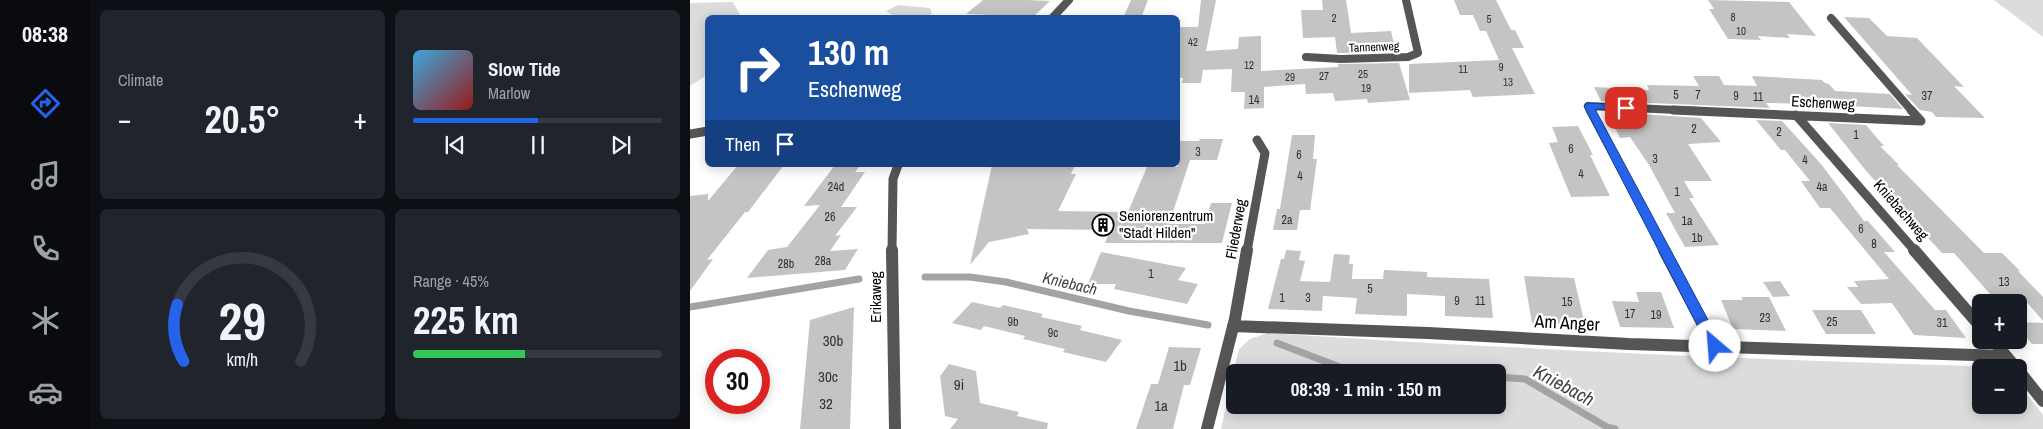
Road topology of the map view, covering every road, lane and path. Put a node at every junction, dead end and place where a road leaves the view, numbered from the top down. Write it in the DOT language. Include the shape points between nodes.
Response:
graph roads {
  1 [pos="1069,0"];
  2 [pos="1406,0"];
  3 [pos="1055,15"];
  4 [pos="1831,18"];
  5 [pos="1306,57"];
  6 [pos="1796,115"];
  7 [pos="705,132"];
  8 [pos="690,134"];
  9 [pos="1257,140"];
  10 [pos="897,167"];
  11 [pos="1972,317"];
  12 [pos="1233,326"];
  13 [pos="1715,346"];
  14 [pos="2000,349"];
  15 [pos="2006,356"];
  16 [pos="2008,359"];
  17 [pos="2027,381"];
  18 [pos="2043,401"];
  19 [pos="895,429"];
  20 [pos="1207,429"];
  1 -- 3 [label="street"];
  2 -- 5 [label="street, Tannenweg" via="1418,53 1408,57"];
  4 -- 6 [label="street, Eschenweg" via="1921,121"];
  6 -- 11 [label="street, Kniebachweg"];
  6 -- 13 [label="street, Eschenweg" via="1588,106"];
  7 -- 8 [label="street"];
  9 -- 12 [label="street, Fliederweg" via="1265,153"];
  10 -- 19 [label="street, Erikaweg" via="893,179 892,240"];
  12 -- 13 [label="street, Am Anger"];
  12 -- 20 [label="street"];
  13 -- 15 [label="street, Am Anger"];
  14 -- 15 [label="street"];
  15 -- 16 [label="street"];
  17 -- 18 [label="street"];
}
